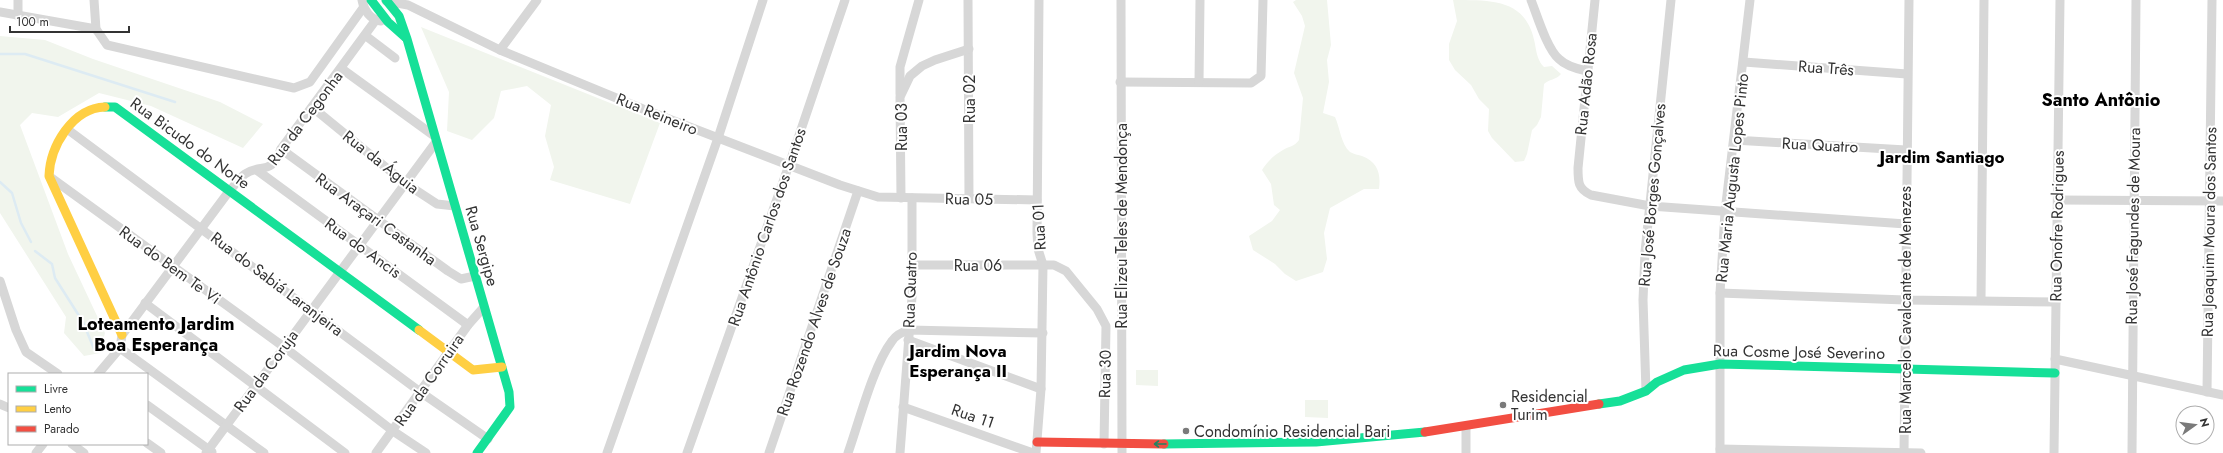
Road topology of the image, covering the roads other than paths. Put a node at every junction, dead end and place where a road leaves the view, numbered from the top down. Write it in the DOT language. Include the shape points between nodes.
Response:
graph roads {
  1 [pos="18,0"];
  2 [pos="94,0"];
  3 [pos="371,0"];
  4 [pos="386,0"];
  5 [pos="537,0"];
  6 [pos="763,0"];
  7 [pos="844,0"];
  8 [pos="919,0"];
  9 [pos="968,0"];
  10 [pos="1039,0"];
  11 [pos="1121,0"];
  12 [pos="1200,0"];
  13 [pos="1263,0"];
  14 [pos="1531,0"];
  15 [pos="1595,0"];
  16 [pos="1671,0"];
  17 [pos="1750,0"];
  18 [pos="1908,0"];
  19 [pos="1984,0"];
  20 [pos="2060,0"];
  21 [pos="2136,0"];
  22 [pos="2212,0"];
  23 [pos="363,4"];
  24 [pos="0,12"];
  25 [pos="418,12"];
  26 [pos="18,16"];
  27 [pos="399,16"];
  28 [pos="375,21"];
  29 [pos="388,22"];
  30 [pos="96,29"];
  31 [pos="366,36"];
  32 [pos="407,39"];
  33 [pos="969,49"];
  34 [pos="500,50"];
  35 [pos="395,58"];
  36 [pos="1744,62"];
  37 [pos="342,69"];
  38 [pos="1587,71"];
  39 [pos="1908,74"];
  40 [pos="1120,82"];
  41 [pos="1199,82"];
  42 [pos="900,97"];
  43 [pos="312,108"];
  44 [pos="67,129"];
  45 [pos="435,138"];
  46 [pos="718,138"];
  47 [pos="1734,140"];
  48 [pos="281,149"];
  49 [pos="1906,150"];
  50 [pos="789,165"];
  51 [pos="258,171"];
  52 [pos="49,176"];
  53 [pos="405,183"];
  54 [pos="230,190"];
  55 [pos="858,191"];
  56 [pos="901,198"];
  57 [pos="912,198"];
  58 [pos="969,199"];
  59 [pos="1037,200"];
  60 [pos="2058,200"];
  61 [pos="2133,201"];
  62 [pos="2209,201"];
  63 [pos="2223,201"];
  64 [pos="455,206"];
  65 [pos="1650,206"];
  66 [pos="1725,212"];
  67 [pos="377,220"];
  68 [pos="1906,224"];
  69 [pos="202,228"];
  70 [pos="359,244"];
  71 [pos="912,265"];
  72 [pos="1043,265"];
  73 [pos="174,267"];
  74 [pos="340,270"];
  75 [pos="475,276"];
  76 [pos="0,281"];
  77 [pos="1720,293"];
  78 [pos="1905,300"];
  79 [pos="1981,300"];
  80 [pos="2056,302"];
  81 [pos="145,303"];
  82 [pos="484,307"];
  83 [pos="312,310"];
  84 [pos="468,325"];
  85 [pos="909,330"];
  86 [pos="1043,333"];
  87 [pos="122,335"];
  88 [pos="908,340"];
  89 [pos="284,347"];
  90 [pos="120,348"];
  91 [pos="448,353"];
  92 [pos="2055,359"];
  93 [pos="1720,364"];
  94 [pos="502,367"];
  95 [pos="1904,369"];
  96 [pos="57,373"];
  97 [pos="101,373"];
  98 [pos="2055,373"];
  99 [pos="2132,374"];
  100 [pos="256,386"];
  101 [pos="1041,389"];
  102 [pos="420,391"];
  103 [pos="1646,391"];
  104 [pos="2207,392"];
  105 [pos="2223,395"];
  106 [pos="148,406"];
  107 [pos="903,408"];
  108 [pos="226,425"];
  109 [pos="1466,426"];
  110 [pos="393,431"];
  111 [pos="488,439"];
  112 [pos="1037,442"];
  113 [pos="148,444"];
  114 [pos="1104,444"];
  115 [pos="73,445"];
  116 [pos="1199,448"];
  117 [pos="1122,449"];
  118 [pos="1720,451"];
  119 [pos="209,452"];
  120 [pos="84,453"];
  121 [pos="161,453"];
  122 [pos="264,453"];
  123 [pos="345,453"];
  124 [pos="376,453"];
  125 [pos="426,453"];
  126 [pos="477,453"];
  127 [pos="607,453"];
  128 [pos="687,453"];
  129 [pos="769,453"];
  130 [pos="848,453"];
  131 [pos="900,453"];
  132 [pos="1033,453"];
  133 [pos="1036,453"];
  134 [pos="1466,453"];
  135 [pos="1904,453"];
  136 [pos="1921,453"];
  137 [pos="2054,453"];
  138 [pos="2132,453"];
  1 -- 26 [label="street"];
  2 -- 30 [label="street"];
  3 -- 29 [label="street"];
  4 -- 25 [label="street, Rua Reineiro" via="408,5"];
  4 -- 27 [label="street"];
  5 -- 34 [label="street"];
  6 -- 46 [label="street"];
  7 -- 50 [label="street, Rua Antônio Carlos dos Santos"];
  8 -- 42 [label="street" via="900,67"];
  9 -- 33 [label="street, Rua 02"];
  10 -- 59 [label="street, Rua 01"];
  11 -- 40 [label="street, Rua Elizeu Teles de Mendonça"];
  12 -- 41 [label="street"];
  13 -- 41 [label="street" via="1260,76 1250,83 1241,84"];
  14 -- 38 [label="street" via="1558,59 1572,67"];
  15 -- 38 [label="street, Rua Adão Rosa"];
  16 -- 65 [label="street, Rua José Borges Gonçalves"];
  17 -- 36 [label="street, Rua Maria Augusta Lopes Pinto"];
  18 -- 39 [label="street, Rua Marcelo Cavalcante de Menezes"];
  19 -- 79 [label="street"];
  20 -- 60 [label="street, Rua Onofre Rodrigues"];
  21 -- 61 [label="street, Rua José Fagundes de Moura"];
  22 -- 62 [label="street, Rua Joaquim Moura dos Santos"];
  23 -- 28 [label="street"];
  23 -- 30 [label="street" via="310,82 294,88 107,46"];
  24 -- 26 [label="street"];
  25 -- 27 [label="street"];
  25 -- 34 [label="street, Rua Reineiro"];
  26 -- 30 [label="street"];
  27 -- 29 [label="street"];
  27 -- 32 [label="street, Rua Sergipe"];
  28 -- 29 [label="street"];
  28 -- 31 [label="street, Rua da Cegonha"];
  29 -- 32 [label="street"];
  31 -- 35 [label="street"];
  31 -- 37 [label="street, Rua da Cegonha"];
  32 -- 45 [label="street, Rua Sergipe"];
  33 -- 42 [label="street, Rua 03" via="922,66 910,76"];
  33 -- 58 [label="street, Rua 02"];
  34 -- 46 [label="street, Rua Reineiro"];
  36 -- 39 [label="street, Rua Três"];
  36 -- 47 [label="street, Rua Maria Augusta Lopes Pinto"];
  37 -- 43 [label="street, Rua da Cegonha"];
  37 -- 45 [label="street"];
  38 -- 65 [label="street, Rua Adão Rosa" via="1578,183 1583,191 1591,195"];
  39 -- 49 [label="street, Rua Marcelo Cavalcante de Menezes"];
  40 -- 41 [label="street"];
  40 -- 117 [label="street, Rua Elizeu Teles de Mendonça"];
  42 -- 56 [label="street, Rua 03"];
  43 -- 48 [label="street, Rua da Cegonha"];
  43 -- 53 [label="street, Rua da Águia"];
  44 -- 52 [label="street, Rua Bicudo do Norte" via="48,165"];
  44 -- 54 [label="street, Rua Bicudo do Norte" via="84,114 97,108 115,107"];
  44 -- 69 [label="street, Rua do Sabiá Laranjeira"];
  45 -- 53 [label="street"];
  45 -- 64 [label="street, Rua Sergipe"];
  46 -- 50 [label="street, Rua Reineiro"];
  46 -- 127 [label="street"];
  47 -- 49 [label="street, Rua Quatro"];
  47 -- 66 [label="street, Rua Maria Augusta Lopes Pinto"];
  48 -- 51 [label="street, Rua da Cegonha" via="274,163"];
  48 -- 67 [label="street, Rua Araçari Castanha"];
  49 -- 68 [label="street, Rua Marcelo Cavalcante de Menezes"];
  50 -- 55 [label="street, Rua Reineiro"];
  50 -- 128 [label="street, Rua Antônio Carlos dos Santos"];
  51 -- 54 [label="street, Rua da Cegonha" via="245,174"];
  51 -- 70 [label="street, Rua do Ancis"];
  52 -- 73 [label="street, Rua do Bem Te Vi"];
  52 -- 87 [label="street"];
  53 -- 64 [label="street, Rua da Águia" via="437,204"];
  53 -- 67 [label="street"];
  54 -- 69 [label="street, Rua da Cegonha"];
  54 -- 74 [label="street, Rua Bicudo do Norte"];
  55 -- 56 [label="street, Rua Reineiro" via="878,197"];
  55 -- 129 [label="street, Rua Rozendo Alves de Souza"];
  56 -- 57 [label="street, Rua 05"];
  57 -- 58 [label="street, Rua 05"];
  57 -- 71 [label="street, Rua Quatro"];
  58 -- 59 [label="street, Rua 05"];
  59 -- 72 [label="street, Rua 01" via="1038,250"];
  60 -- 61 [label="street"];
  60 -- 80 [label="street, Rua Onofre Rodrigues"];
  61 -- 62 [label="street"];
  61 -- 99 [label="street, Rua José Fagundes de Moura"];
  62 -- 63 [label="street"];
  62 -- 104 [label="street, Rua Joaquim Moura dos Santos"];
  64 -- 75 [label="street, Rua Sergipe"];
  65 -- 66 [label="street, Rua Adão Rosa"];
  65 -- 103 [label="street, Rua José Borges Gonçalves" via="1643,300"];
  66 -- 68 [label="street, Rua Adão Rosa"];
  66 -- 77 [label="street, Rua Maria Augusta Lopes Pinto"];
  67 -- 70 [label="street, Rua da Coruja"];
  67 -- 75 [label="street, Rua Araçari Castanha" via="461,279"];
  68 -- 78 [label="street, Rua Marcelo Cavalcante de Menezes"];
  69 -- 73 [label="street, Rua da Cegonha"];
  69 -- 83 [label="street, Rua do Sabiá Laranjeira"];
  70 -- 74 [label="street, Rua da Coruja"];
  70 -- 84 [label="street, Rua do Ancis"];
  71 -- 72 [label="street, Rua 06"];
  71 -- 85 [label="street, Rua Quatro"];
  72 -- 86 [label="street, Rua 01"];
  72 -- 114 [label="street, Rua 30" via="1054,265 1066,271 1103,317 1106,326"];
  73 -- 81 [label="street, Rua da Cegonha"];
  73 -- 89 [label="street, Rua do Bem Te Vi"];
  74 -- 83 [label="street, Rua da Coruja"];
  74 -- 91 [label="street, Rua Bicudo do Norte"];
  75 -- 82 [label="street, Rua Sergipe"];
  76 -- 96 [label="street" via="26,352"];
  77 -- 78 [label="street"];
  77 -- 93 [label="street, Rua Maria Augusta Lopes Pinto"];
  78 -- 79 [label="street"];
  78 -- 95 [label="street, Rua Marcelo Cavalcante de Menezes"];
  79 -- 80 [label="street"];
  80 -- 92 [label="street, Rua Onofre Rodrigues"];
  81 -- 87 [label="street, Rua da Cegonha"];
  81 -- 100 [label="street"];
  82 -- 84 [label="street, Rua da Corruira"];
  82 -- 94 [label="street, Rua Sergipe"];
  83 -- 89 [label="street, Rua da Coruja"];
  83 -- 102 [label="street, Rua do Sabiá Laranjeira"];
  84 -- 91 [label="street, Rua da Corruira"];
  85 -- 86 [label="street"];
  85 -- 88 [label="street, Rua Quatro"];
  85 -- 130 [label="street" via="900,332 892,341 879,364"];
  86 -- 101 [label="street, Rua 01"];
  87 -- 90 [label="street, Rua da Cegonha"];
  88 -- 101 [label="street"];
  88 -- 107 [label="street, Rua Quatro"];
  89 -- 100 [label="street, Rua da Coruja"];
  89 -- 110 [label="street, Rua do Bem Te Vi"];
  90 -- 97 [label="street, Rua da Cegonha"];
  90 -- 108 [label="street"];
  91 -- 94 [label="street" via="473,370"];
  91 -- 102 [label="street, Rua da Corruira"];
  92 -- 98 [label="street, Rua Onofre Rodrigues"];
  92 -- 99 [label="street"];
  93 -- 95 [label="street, Rua Cosme José Severino"];
  93 -- 103 [label="street, Rua Cosme José Severino" via="1684,370 1657,382"];
  93 -- 118 [label="street, Rua Maria Augusta Lopes Pinto"];
  94 -- 111 [label="street, Rua Sergipe" via="510,407"];
  95 -- 98 [label="street, Rua Cosme José Severino"];
  95 -- 135 [label="street, Rua Marcelo Cavalcante de Menezes"];
  98 -- 137 [label="street, Rua Onofre Rodrigues"];
  99 -- 104 [label="street"];
  99 -- 138 [label="street, Rua José Fagundes de Moura"];
  100 -- 108 [label="street, Rua da Coruja"];
  100 -- 123 [label="street"];
  101 -- 112 [label="street, Rua 01"];
  102 -- 110 [label="street, Rua da Corruira"];
  102 -- 111 [label="street, Rua do Sabiá Laranjeira"];
  103 -- 109 [label="street, Rua Cosme José Severino" via="1594,407"];
  104 -- 105 [label="street"];
  106 -- 119 [label="street"];
  107 -- 131 [label="street, Rua Quatro"];
  107 -- 132 [label="street, Rua 11"];
  108 -- 119 [label="street, Rua da Coruja"];
  108 -- 122 [label="street"];
  109 -- 116 [label="street, Rua Cosme José Severino" via="1411,434 1316,442"];
  109 -- 134 [label="street"];
  110 -- 124 [label="street, Rua da Corruira"];
  110 -- 125 [label="street, Rua do Bem Te Vi"];
  111 -- 126 [label="street, Rua Sergipe"];
  112 -- 114 [label="street"];
  112 -- 133 [label="street, Rua 01"];
  113 -- 121 [label="street"];
  114 -- 117 [label="street"];
  115 -- 120 [label="street"];
  116 -- 117 [label="street, Rua Cosme José Severino, one-way"];
  118 -- 135 [label="street"];
  135 -- 136 [label="street"];
}
